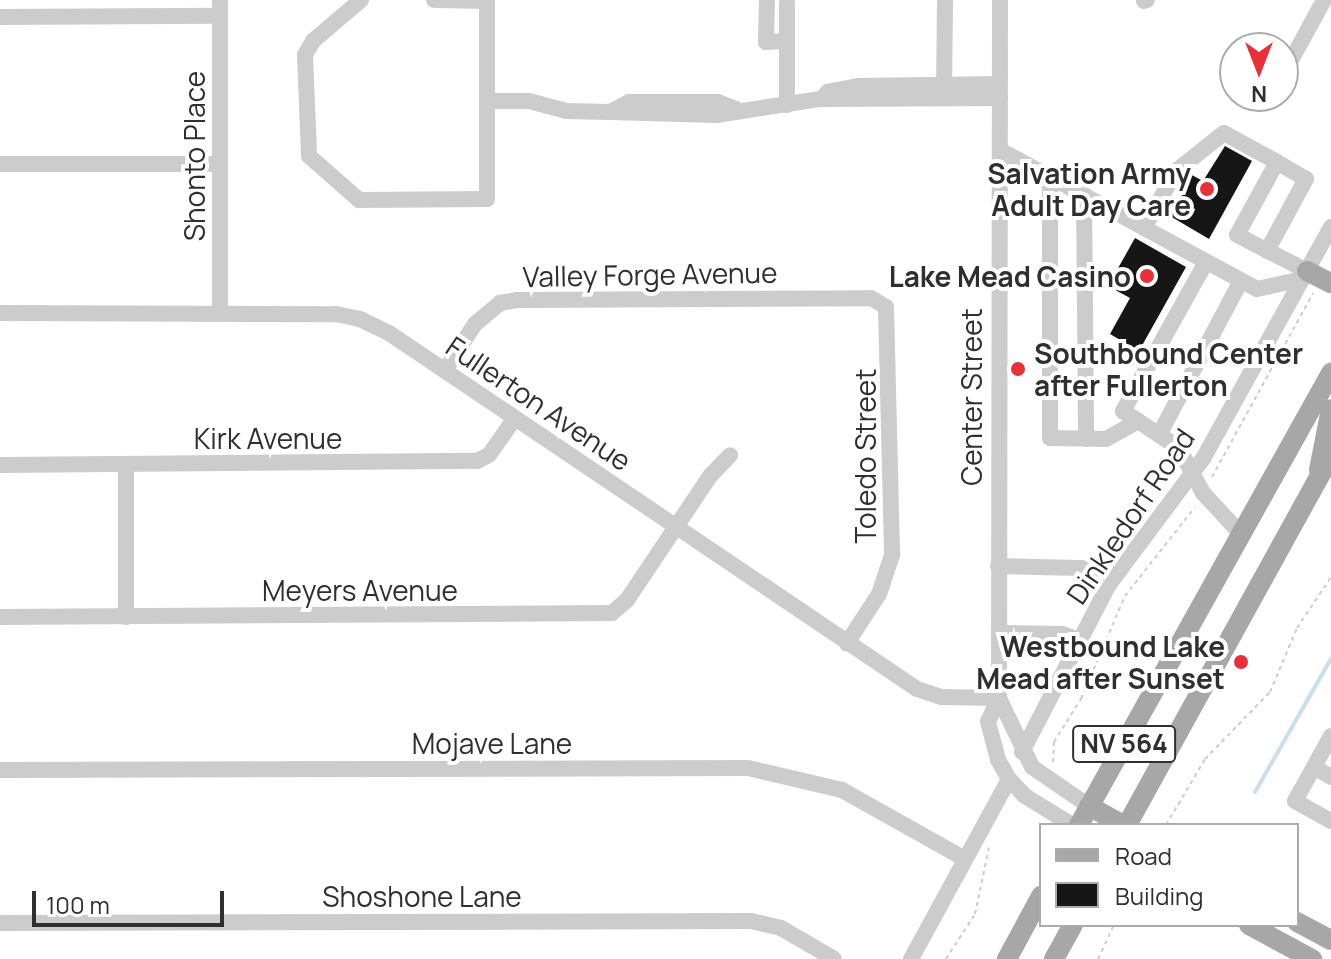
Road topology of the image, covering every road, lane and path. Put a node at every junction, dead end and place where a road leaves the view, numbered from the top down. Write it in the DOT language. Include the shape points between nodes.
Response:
graph roads {
  1 [pos="361,0"];
  2 [pos="434,0"];
  3 [pos="767,0"];
  4 [pos="1000,0"];
  5 [pos="1324,0"];
  6 [pos="945,2"];
  7 [pos="787,3"];
  8 [pos="220,8"];
  9 [pos="0,17"];
  10 [pos="787,41"];
  11 [pos="1299,46"];
  12 [pos="944,91"];
  13 [pos="1000,91"];
  14 [pos="488,101"];
  15 [pos="787,105"];
  16 [pos="1000,150"];
  17 [pos="1277,162"];
  18 [pos="0,164"];
  19 [pos="220,164"];
  20 [pos="1050,176"];
  21 [pos="1084,195"];
  22 [pos="1331,227"];
  23 [pos="1144,228"];
  24 [pos="1267,251"];
  25 [pos="1206,262"];
  26 [pos="1316,278"];
  27 [pos="1241,281"];
  28 [pos="886,307"];
  29 [pos="0,313"];
  30 [pos="220,313"];
  31 [pos="445,370"];
  32 [pos="1331,373"];
  33 [pos="1331,409"];
  34 [pos="515,418"];
  35 [pos="1138,421"];
  36 [pos="1159,435"];
  37 [pos="1086,439"];
  38 [pos="730,455"];
  39 [pos="1331,455"];
  40 [pos="0,465"];
  41 [pos="126,465"];
  42 [pos="1191,475"];
  43 [pos="1318,478"];
  44 [pos="1203,493"];
  45 [pos="676,527"];
  46 [pos="1242,535"];
  47 [pos="998,566"];
  48 [pos="1121,569"];
  49 [pos="1331,577"];
  50 [pos="0,617"];
  51 [pos="126,617"];
  52 [pos="999,633"];
  53 [pos="1079,640"];
  54 [pos="847,643"];
  55 [pos="999,698"];
  56 [pos="1331,736"];
  57 [pos="1022,752"];
  58 [pos="1056,767"];
  59 [pos="1314,767"];
  60 [pos="0,770"];
  61 [pos="1331,777"];
  62 [pos="1009,779"];
  63 [pos="1089,806"];
  64 [pos="1331,821"];
  65 [pos="1069,823"];
  66 [pos="1080,823"];
  67 [pos="1121,823"];
  68 [pos="1126,823"];
  69 [pos="1167,823"];
  70 [pos="990,845"];
  71 [pos="963,858"];
  72 [pos="1039,900"];
  73 [pos="0,923"];
  74 [pos="1299,923"];
  75 [pos="1072,927"];
  76 [pos="1113,927"];
  77 [pos="1253,927"];
  78 [pos="1331,940"];
  79 [pos="834,959"];
  80 [pos="911,959"];
  81 [pos="946,959"];
  82 [pos="1007,959"];
  83 [pos="1054,959"];
  84 [pos="1098,959"];
  85 [pos="1312,959"];
  1 -- 14 [label="street" via="313,41 305,55 306,151 335,182 359,200 487,199"];
  2 -- 14 [label="street" via="487,1"];
  3 -- 10 [label="street" via="766,42"];
  4 -- 13 [label="street, Center Street"];
  5 -- 11 [label="street"];
  6 -- 12 [label="street"];
  7 -- 10 [label="street"];
  8 -- 9 [label="street"];
  8 -- 19 [label="street, Shonto Place"];
  10 -- 15 [label="street"];
  12 -- 13 [label="street"];
  12 -- 15 [label="street" via="828,92 821,99"];
  13 -- 16 [label="street, Center Street"];
  14 -- 15 [label="street" via="610,112 623,103 667,109 718,102 736,109"];
  16 -- 20 [label="street"];
  16 -- 47 [label="street, Center Street"];
  17 -- 23 [label="street" via="1224,133 1176,171"];
  17 -- 24 [label="street" via="1306,179"];
  17 -- 24 [label="street" via="1237,235"];
  18 -- 19 [label="street"];
  19 -- 30 [label="street, Shonto Place"];
  20 -- 21 [label="street"];
  20 -- 37 [label="street" via="1050,438"];
  21 -- 23 [label="street"];
  21 -- 37 [label="street"];
  22 -- 26 [label="street, Dinkledorf Road"];
  23 -- 25 [label="street"];
  24 -- 26 [label="street"];
  25 -- 27 [label="street"];
  25 -- 35 [label="street" via="1123,411"];
  26 -- 27 [label="street" via="1257,289"];
  26 -- 42 [label="street, Dinkledorf Road"];
  26 -- 44 [label="path"];
  27 -- 36 [label="street"];
  28 -- 31 [label="street, Valley Forge Avenue" via="871,298 517,300 500,303 475,324"];
  28 -- 54 [label="street, Toledo Street" via="892,555 879,594"];
  29 -- 30 [label="street, Fullerton Avenue"];
  30 -- 31 [label="street, Fullerton Avenue" via="360,319"];
  31 -- 34 [label="street, Fullerton Avenue"];
  32 -- 46 [label="main road, NV 564"];
  33 -- 43 [label="main road"];
  34 -- 41 [label="street, Kirk Avenue" via="489,455 477,461"];
  34 -- 45 [label="street, Fullerton Avenue"];
  35 -- 36 [label="street"];
  35 -- 37 [label="street" via="1106,439"];
  36 -- 42 [label="street" via="1179,448"];
  38 -- 45 [label="street"];
  39 -- 43 [label="main road, NV 564"];
  40 -- 41 [label="street, Kirk Avenue"];
  41 -- 51 [label="street"];
  42 -- 44 [label="street"];
  42 -- 48 [label="street, Dinkledorf Road"];
  43 -- 68 [label="main road, NV 564"];
  44 -- 46 [label="street"];
  44 -- 58 [label="path" via="1180,531 1125,596 1081,699 1054,742"];
  45 -- 51 [label="street, Meyers Avenue" via="627,600 612,613"];
  45 -- 54 [label="street, Fullerton Avenue"];
  46 -- 63 [label="main road, NV 564"];
  47 -- 48 [label="street"];
  47 -- 52 [label="street, Center Street"];
  48 -- 53 [label="street, Dinkledorf Road"];
  49 -- 69 [label="path" via="1297,628 1270,692 1205,759"];
  50 -- 51 [label="street, Meyers Avenue"];
  52 -- 53 [label="street" via="1062,634"];
  52 -- 55 [label="street, Center Street"];
  53 -- 57 [label="street, Dinkledorf Road"];
  54 -- 55 [label="street, Fullerton Avenue" via="917,689 942,697"];
  55 -- 57 [label="street, Center Street"];
  55 -- 62 [label="street, Center Street" via="988,722"];
  56 -- 59 [label="street"];
  57 -- 63 [label="street, Center Street" via="1032,767"];
  59 -- 61 [label="street"];
  59 -- 64 [label="street" via="1295,801"];
  60 -- 71 [label="street, Mojave Lane" via="748,768 842,790"];
  62 -- 65 [label="street, Center Street" via="1025,796"];
  62 -- 71 [label="street"];
  63 -- 66 [label="main road, NV 564"];
  63 -- 67 [label="main road, Center Street"];
  70 -- 81 [label="path" via="979,903"];
  71 -- 80 [label="street"];
  72 -- 82 [label="main road"];
  73 -- 79 [label="street, Shoshone Lane" via="751,921 781,928"];
  74 -- 78 [label="main road"];
  75 -- 83 [label="main road"];
  76 -- 84 [label="path"];
  77 -- 85 [label="main road"];
}
